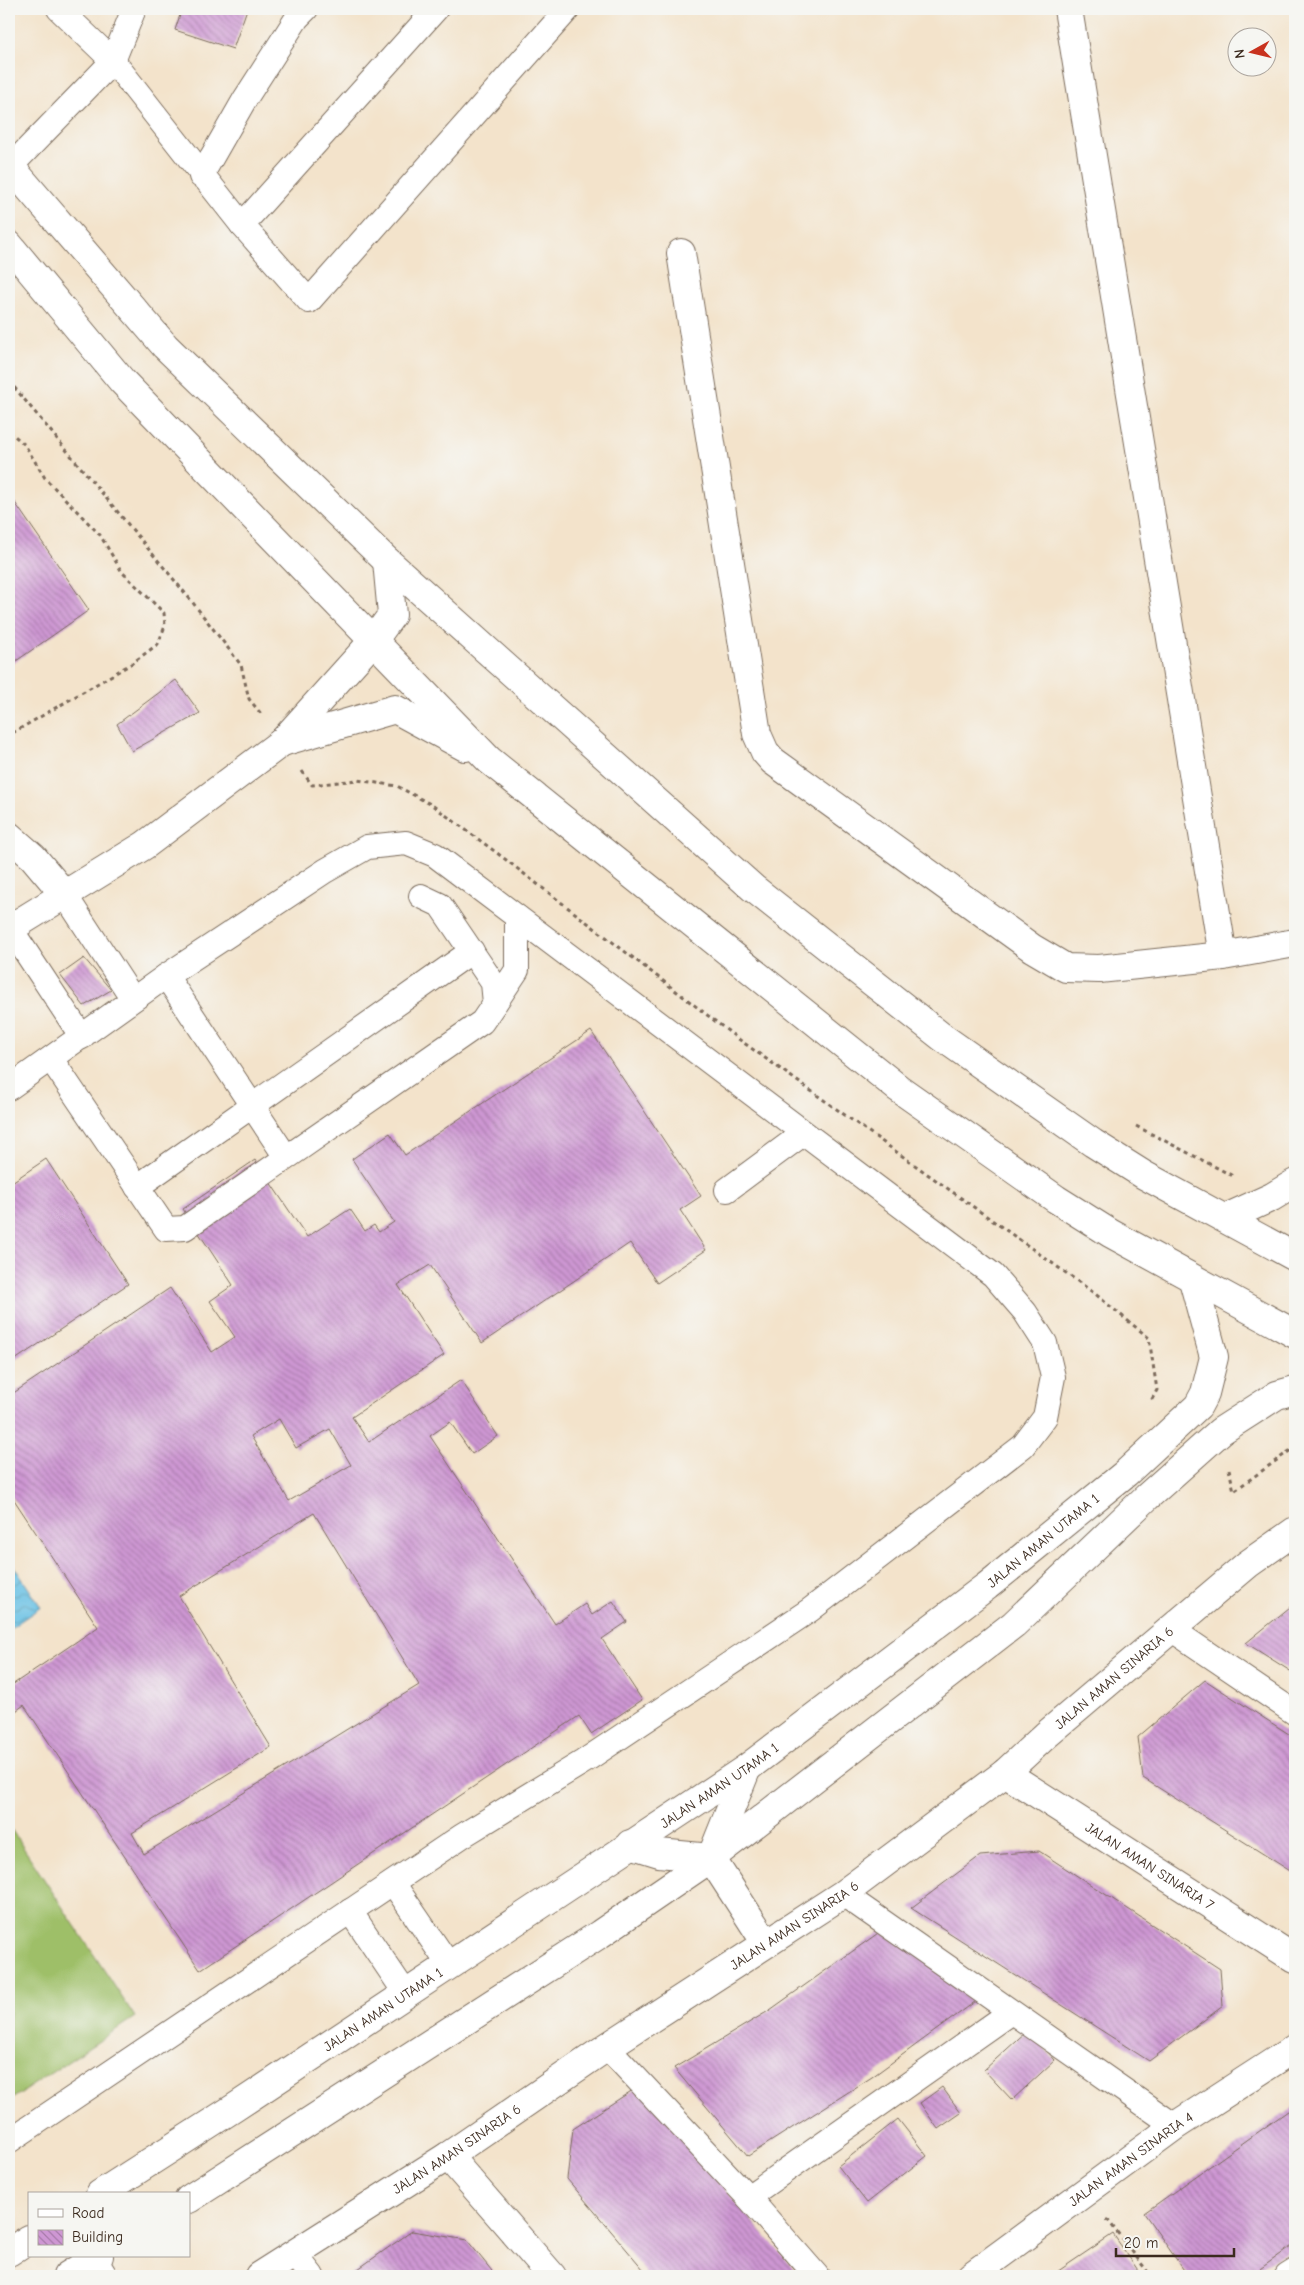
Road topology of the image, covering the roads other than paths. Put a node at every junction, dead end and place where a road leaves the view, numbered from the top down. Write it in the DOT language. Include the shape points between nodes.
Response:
graph roads {
  1 [pos="59,9"];
  2 [pos="134,9"];
  3 [pos="306,9"];
  4 [pos="436,9"];
  5 [pos="568,9"];
  6 [pos="1068,9"];
  7 [pos="113,61"];
  8 [pos="9,166"];
  9 [pos="201,176"];
  10 [pos="242,225"];
  11 [pos="9,245"];
  12 [pos="681,253"];
  13 [pos="387,561"];
  14 [pos="373,641"];
  15 [pos="282,742"];
  16 [pos="489,760"];
  17 [pos="9,836"];
  18 [pos="65,895"];
  19 [pos="422,896"];
  20 [pos="516,917"];
  21 [pos="10,928"];
  22 [pos="1295,943"];
  23 [pos="472,951"];
  24 [pos="1223,956"];
  25 [pos="166,976"];
  26 [pos="134,999"];
  27 [pos="495,1003"];
  28 [pos="82,1037"];
  29 [pos="51,1059"];
  30 [pos="9,1088"];
  31 [pos="252,1105"];
  32 [pos="804,1133"];
  33 [pos="286,1157"];
  34 [pos="1295,1183"];
  35 [pos="137,1187"];
  36 [pos="727,1190"];
  37 [pos="1226,1218"];
  38 [pos="1295,1256"];
  39 [pos="1193,1280"];
  40 [pos="1295,1334"];
  41 [pos="1295,1390"];
  42 [pos="1295,1530"];
  43 [pos="1171,1629"];
  44 [pos="1295,1713"];
  45 [pos="747,1768"];
  46 [pos="1005,1773"];
  47 [pos="630,1844"];
  48 [pos="711,1858"];
  49 [pos="393,1883"];
  50 [pos="843,1894"];
  51 [pos="350,1911"];
  52 [pos="766,1943"];
  53 [pos="1295,1959"];
  54 [pos="449,1965"];
  55 [pos="406,1994"];
  56 [pos="1011,2012"];
  57 [pos="607,2047"];
  58 [pos="1295,2048"];
  59 [pos="1175,2126"];
  60 [pos="9,2141"];
  61 [pos="448,2156"];
  62 [pos="103,2192"];
  63 [pos="748,2196"];
  64 [pos="190,2198"];
  65 [pos="28,2240"];
  66 [pos="9,2252"];
  67 [pos="294,2253"];
  68 [pos="98,2264"];
  69 [pos="1295,2271"];
  70 [pos="67,2276"];
  71 [pos="259,2276"];
  72 [pos="312,2276"];
  73 [pos="552,2276"];
  74 [pos="817,2276"];
  75 [pos="971,2276"];
  76 [pos="1287,2276"];
  1 -- 7 [label="lane"];
  2 -- 7 [label="lane"];
  3 -- 9 [label="lane" via="245,99"];
  4 -- 10 [label="lane"];
  5 -- 10 [label="lane" via="309,301"];
  6 -- 24 [label="street"];
  7 -- 8 [label="lane"];
  7 -- 9 [label="lane"];
  8 -- 13 [label="street" via="165,346"];
  9 -- 10 [label="lane"];
  11 -- 14 [label="street" via="122,381"];
  12 -- 24 [label="street" via="757,734 765,752 773,761 1032,948 1066,968 1099,969"];
  13 -- 14 [label="street" via="392,615"];
  13 -- 37 [label="street" via="753,888 942,1037 1093,1143 1144,1175"];
  14 -- 15 [label="street"];
  14 -- 16 [label="street"];
  15 -- 16 [label="street" via="395,709"];
  15 -- 18 [label="street" via="144,845"];
  16 -- 39 [label="street" via="898,1088 1056,1199"];
  17 -- 18 [label="street"];
  18 -- 21 [label="street"];
  18 -- 26 [label="lane"];
  19 -- 23 [label="lane" via="440,905"];
  20 -- 25 [label="lane" via="435,855 406,843 368,846 324,871"];
  20 -- 27 [label="lane" via="517,970"];
  20 -- 32 [label="lane"];
  21 -- 28 [label="lane"];
  22 -- 24 [label="street"];
  23 -- 27 [label="lane" via="493,983"];
  23 -- 31 [label="lane"];
  25 -- 26 [label="lane"];
  25 -- 31 [label="lane"];
  26 -- 28 [label="lane"];
  27 -- 33 [label="lane" via="482,1022"];
  28 -- 29 [label="lane"];
  29 -- 30 [label="lane"];
  29 -- 35 [label="lane"];
  31 -- 33 [label="lane"];
  31 -- 35 [label="lane"];
  32 -- 36 [label="lane"];
  32 -- 49 [label="lane" via="994,1275 1025,1312 1045,1343 1054,1377 1045,1416 1023,1446 810,1610 583,1762 462,1836"];
  33 -- 35 [label="lane" via="185,1228 166,1229"];
  34 -- 37 [label="street"];
  37 -- 38 [label="street"];
  39 -- 40 [label="street"];
  39 -- 45 [label="street, JALAN AMAN UTAMA 1" via="1214,1357 1205,1393 1198,1406 1126,1473 987,1586"];
  41 -- 48 [label="street" via="1277,1395 1221,1431 1014,1624"];
  42 -- 43 [label="street, JALAN AMAN SINARIA 6" via="1248,1564"];
  43 -- 44 [label="lane"];
  43 -- 46 [label="street, JALAN AMAN SINARIA 6"];
  45 -- 47 [label="street, JALAN AMAN UTAMA 1"];
  45 -- 48 [label="street"];
  46 -- 50 [label="street, JALAN AMAN SINARIA 6"];
  46 -- 53 [label="street, JALAN AMAN SINARIA 7"];
  47 -- 48 [label="street" via="659,1853"];
  47 -- 54 [label="street, JALAN AMAN UTAMA 1"];
  48 -- 52 [label="street"];
  48 -- 64 [label="street" via="600,1934"];
  49 -- 51 [label="lane"];
  49 -- 54 [label="lane"];
  50 -- 52 [label="street, JALAN AMAN SINARIA 6"];
  50 -- 56 [label="lane"];
  51 -- 55 [label="lane"];
  51 -- 60 [label="lane"];
  52 -- 57 [label="street, JALAN AMAN SINARIA 6"];
  54 -- 55 [label="street, JALAN AMAN UTAMA 1"];
  55 -- 62 [label="street, JALAN AMAN UTAMA 1"];
  56 -- 59 [label="lane"];
  56 -- 63 [label="lane"];
  57 -- 61 [label="street, JALAN AMAN SINARIA 6"];
  57 -- 63 [label="lane"];
  58 -- 59 [label="street, JALAN AMAN SINARIA 4"];
  59 -- 75 [label="street, JALAN AMAN SINARIA 4"];
  61 -- 67 [label="street, JALAN AMAN SINARIA 6"];
  61 -- 73 [label="street"];
  63 -- 74 [label="lane"];
  65 -- 66 [label="street"];
  67 -- 71 [label="street, JALAN AMAN SINARIA 6"];
  67 -- 72 [label="lane"];
  68 -- 70 [label="street"];
  69 -- 76 [label="lane"];
}
